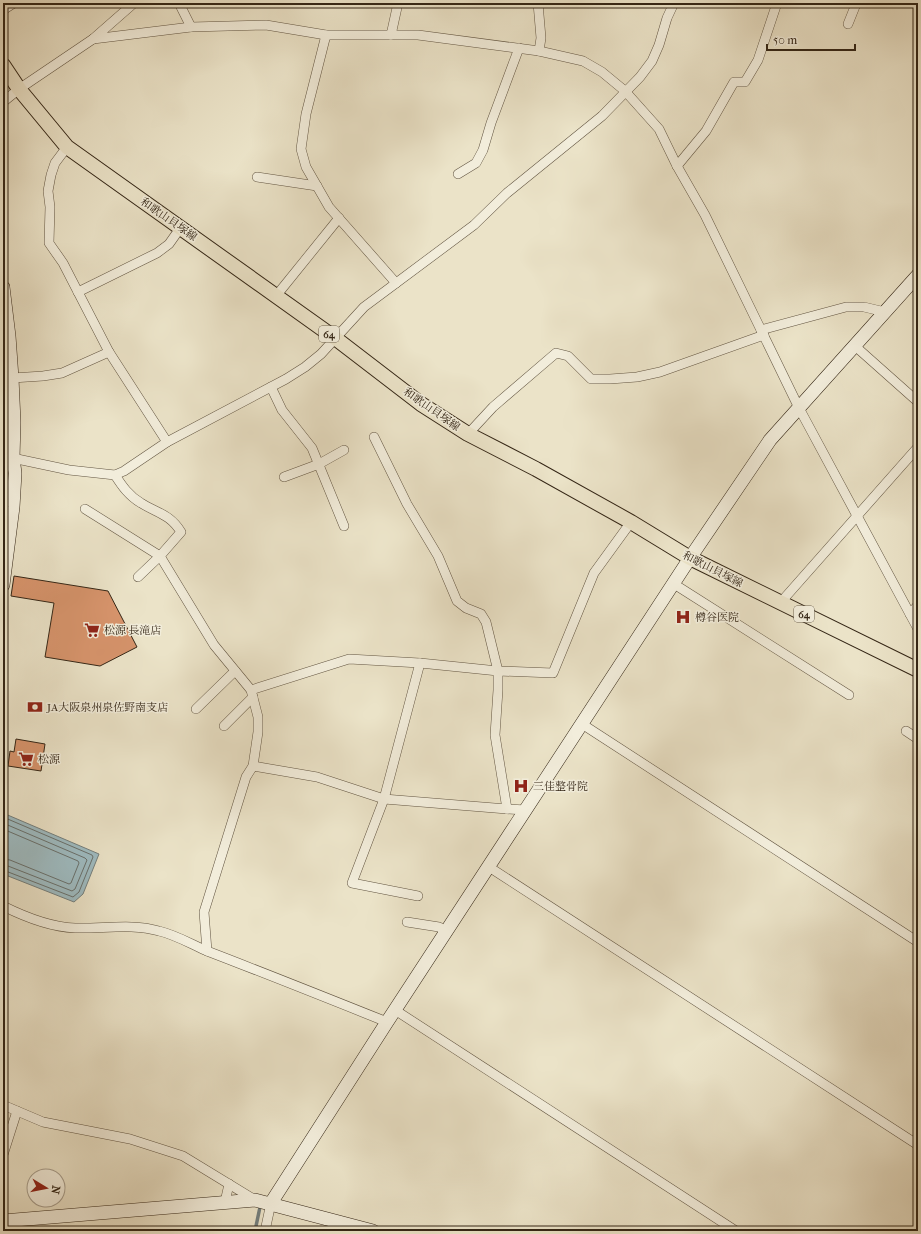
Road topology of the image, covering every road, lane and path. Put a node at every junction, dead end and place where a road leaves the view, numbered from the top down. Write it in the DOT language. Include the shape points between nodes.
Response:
graph roads {
  1 [pos="14,3"];
  2 [pos="134,3"];
  3 [pos="179,3"];
  4 [pos="398,3"];
  5 [pos="538,3"];
  6 [pos="674,3"];
  7 [pos="777,3"];
  8 [pos="854,3"];
  9 [pos="3,10"];
  10 [pos="848,24"];
  11 [pos="191,27"];
  12 [pos="326,35"];
  13 [pos="391,35"];
  14 [pos="93,39"];
  15 [pos="519,48"];
  16 [pos="539,51"];
  17 [pos="3,65"];
  18 [pos="20,89"];
  19 [pos="625,91"];
  20 [pos="3,102"];
  21 [pos="67,147"];
  22 [pos="677,166"];
  23 [pos="458,174"];
  24 [pos="257,177"];
  25 [pos="317,186"];
  26 [pos="339,218"];
  27 [pos="181,227"];
  28 [pos="918,275"];
  29 [pos="396,282"];
  30 [pos="3,287"];
  31 [pos="78,292"];
  32 [pos="276,296"];
  33 [pos="885,312"];
  34 [pos="763,333"];
  35 [pos="335,338"];
  36 [pos="855,346"];
  37 [pos="109,352"];
  38 [pos="9,373"];
  39 [pos="271,387"];
  40 [pos="918,402"];
  41 [pos="800,408"];
  42 [pos="468,434"];
  43 [pos="374,437"];
  44 [pos="167,442"];
  45 [pos="918,447"];
  46 [pos="344,450"];
  47 [pos="8,457"];
  48 [pos="319,464"];
  49 [pos="115,475"];
  50 [pos="284,477"];
  51 [pos="85,509"];
  52 [pos="857,516"];
  53 [pos="631,522"];
  54 [pos="344,526"];
  55 [pos="160,556"];
  56 [pos="690,558"];
  57 [pos="138,577"];
  58 [pos="674,584"];
  59 [pos="3,585"];
  60 [pos="781,602"];
  61 [pos="918,605"];
  62 [pos="910,614"];
  63 [pos="918,630"];
  64 [pos="420,663"];
  65 [pos="918,670"];
  66 [pos="235,671"];
  67 [pos="498,671"];
  68 [pos="252,694"];
  69 [pos="849,695"];
  70 [pos="196,709"];
  71 [pos="582,724"];
  72 [pos="224,726"];
  73 [pos="906,731"];
  74 [pos="918,739"];
  75 [pos="253,766"];
  76 [pos="384,799"];
  77 [pos="507,809"];
  78 [pos="526,810"];
  79 [pos="489,867"];
  80 [pos="418,896"];
  81 [pos="3,906"];
  82 [pos="407,922"];
  83 [pos="446,932"];
  84 [pos="918,942"];
  85 [pos="207,951"];
  86 [pos="395,1010"];
  87 [pos="387,1022"];
  88 [pos="3,1105"];
  89 [pos="17,1111"];
  90 [pos="918,1146"];
  91 [pos="3,1155"];
  92 [pos="229,1184"];
  93 [pos="255,1200"];
  94 [pos="224,1202"];
  95 [pos="271,1203"];
  96 [pos="3,1221"];
  97 [pos="265,1231"];
  98 [pos="373,1231"];
  99 [pos="736,1231"];
  1 -- 9 [label="street"];
  2 -- 14 [label="street"];
  3 -- 11 [label="street"];
  4 -- 13 [label="street"];
  5 -- 16 [label="street" via="541,38"];
  6 -- 19 [label="street" via="652,61"];
  7 -- 22 [label="street" via="758,60 745,82 734,82 706,131"];
  8 -- 10 [label="street" via="856,4"];
  11 -- 12 [label="street" via="266,25"];
  11 -- 14 [label="street"];
  12 -- 13 [label="street"];
  12 -- 25 [label="street" via="306,114 301,149 306,167"];
  13 -- 15 [label="street" via="418,35"];
  14 -- 18 [label="street"];
  15 -- 16 [label="street"];
  15 -- 23 [label="street" via="483,150 476,163"];
  16 -- 19 [label="street" via="583,61 602,72"];
  17 -- 18 [label="main road, 和歌山貝塚線 / 64"];
  18 -- 20 [label="street"];
  18 -- 21 [label="main road, 和歌山貝塚線 / 64"];
  19 -- 22 [label="street" via="659,129"];
  19 -- 29 [label="street" via="602,116 507,193 474,225"];
  21 -- 27 [label="main road, 和歌山貝塚線 / 64"];
  21 -- 31 [label="street" via="55,163 51,175 48,191 49,243"];
  22 -- 34 [label="street" via="705,215"];
  24 -- 25 [label="street"];
  25 -- 26 [label="street" via="329,207"];
  26 -- 29 [label="street"];
  26 -- 32 [label="street"];
  27 -- 31 [label="street" via="169,244 157,253"];
  27 -- 32 [label="main road, 和歌山貝塚線 / 64"];
  28 -- 33 [label="street"];
  29 -- 35 [label="street" via="364,307"];
  30 -- 38 [label="street" via="9,336"];
  31 -- 37 [label="street"];
  32 -- 35 [label="main road, 和歌山貝塚線 / 64"];
  33 -- 34 [label="street" via="864,307 846,307"];
  33 -- 36 [label="street"];
  34 -- 41 [label="street"];
  34 -- 42 [label="street" via="660,372 610,379 591,378 568,356 556,353 493,407"];
  35 -- 39 [label="street" via="305,367"];
  35 -- 42 [label="main road, 和歌山貝塚線 / 64" via="421,404"];
  36 -- 40 [label="street"];
  36 -- 41 [label="street"];
  37 -- 38 [label="street" via="62,373 43,376"];
  37 -- 44 [label="street"];
  38 -- 47 [label="street" via="14,422"];
  39 -- 44 [label="street"];
  39 -- 48 [label="street" via="282,410 312,448"];
  41 -- 52 [label="street"];
  41 -- 56 [label="street" via="770,440"];
  42 -- 53 [label="main road, 和歌山貝塚線 / 64"];
  43 -- 67 [label="street" via="407,504 438,556 457,601 481,614 486,622"];
  44 -- 49 [label="street"];
  45 -- 52 [label="street"];
  46 -- 48 [label="street"];
  47 -- 49 [label="street" via="69,470"];
  47 -- 59 [label="street" via="15,473"];
  48 -- 50 [label="street"];
  48 -- 54 [label="street"];
  49 -- 55 [label="street" via="124,489 140,502 175,522 181,532"];
  51 -- 55 [label="street"];
  52 -- 60 [label="street"];
  52 -- 62 [label="street"];
  53 -- 56 [label="main road, 和歌山貝塚線 / 64"];
  53 -- 67 [label="street" via="594,573 553,672"];
  55 -- 57 [label="street"];
  55 -- 66 [label="street" via="214,646"];
  56 -- 58 [label="street"];
  56 -- 60 [label="main road, 和歌山貝塚線 / 64"];
  58 -- 69 [label="street"];
  58 -- 71 [label="street"];
  60 -- 65 [label="main road, 和歌山貝塚線 / 64"];
  61 -- 62 [label="street"];
  62 -- 63 [label="street"];
  64 -- 67 [label="street"];
  64 -- 68 [label="street" via="349,659"];
  64 -- 76 [label="street"];
  66 -- 68 [label="street"];
  66 -- 70 [label="street"];
  67 -- 77 [label="street" via="495,735"];
  68 -- 72 [label="street"];
  68 -- 75 [label="street" via="258,716"];
  71 -- 78 [label="street"];
  71 -- 84 [label="street"];
  73 -- 74 [label="street"];
  75 -- 76 [label="street" via="317,777"];
  75 -- 85 [label="street" via="246,777 204,912"];
  76 -- 77 [label="street"];
  76 -- 80 [label="street" via="352,884"];
  77 -- 78 [label="street"];
  78 -- 79 [label="street"];
  79 -- 83 [label="street"];
  79 -- 90 [label="street"];
  81 -- 85 [label="street" via="41,922 59,926 142,928 160,931"];
  82 -- 83 [label="street" via="439,927"];
  83 -- 86 [label="street"];
  85 -- 87 [label="street"];
  86 -- 87 [label="street"];
  86 -- 99 [label="street"];
  87 -- 95 [label="street"];
  88 -- 89 [label="street"];
  89 -- 91 [label="street"];
  89 -- 92 [label="street" via="43,1122 130,1139 183,1156"];
  92 -- 93 [label="street"];
  92 -- 94 [label="street"];
  93 -- 94 [label="street"];
  93 -- 95 [label="street"];
  94 -- 96 [label="street"];
  95 -- 97 [label="street"];
  95 -- 98 [label="street"];
}
